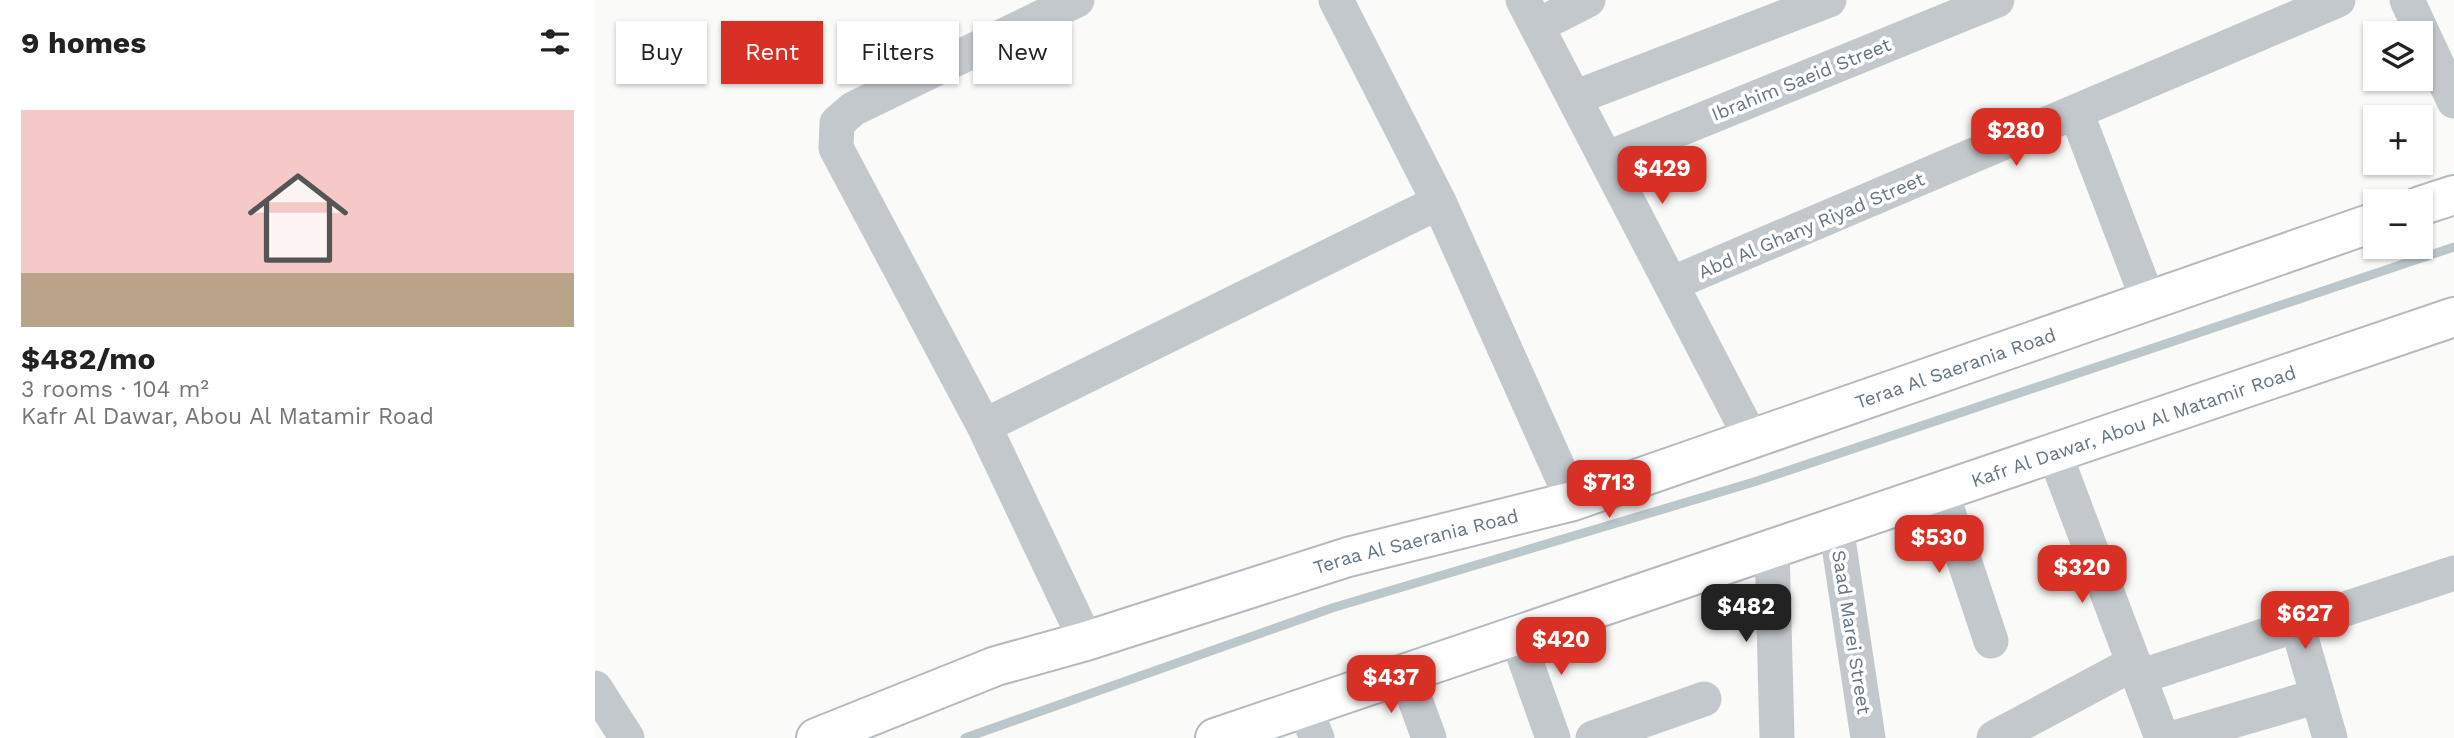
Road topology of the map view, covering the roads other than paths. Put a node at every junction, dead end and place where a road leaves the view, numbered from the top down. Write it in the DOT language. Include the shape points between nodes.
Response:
graph roads {
  1 [pos="1077,0"];
  2 [pos="1336,0"];
  3 [pos="1588,0"];
  4 [pos="1829,0"];
  5 [pos="1997,0"];
  6 [pos="2338,0"];
  7 [pos="2407,0"];
  8 [pos="1530,13"];
  9 [pos="1574,98"];
  10 [pos="2454,101"];
  11 [pos="2076,112"];
  12 [pos="1606,159"];
  13 [pos="2454,195"];
  14 [pos="1439,202"];
  15 [pos="2433,202"];
  16 [pos="2363,226"];
  17 [pos="1671,284"];
  18 [pos="2148,300"];
  19 [pos="2454,317"];
  20 [pos="983,426"];
  21 [pos="1751,438"];
  22 [pos="2054,452"];
  23 [pos="1941,491"];
  24 [pos="1573,501"];
  25 [pos="1836,526"];
  26 [pos="1772,548"];
  27 [pos="2454,573"];
  28 [pos="2297,624"];
  29 [pos="1516,634"];
  30 [pos="1086,641"];
  31 [pos="1991,641"];
  32 [pos="2136,670"];
  33 [pos="1405,672"];
  34 [pos="595,688"];
  35 [pos="2318,696"];
  36 [pos="1704,699"];
  37 [pos="1310,723"];
  38 [pos="627,738"];
  39 [pos="815,738"];
  40 [pos="1215,738"];
  41 [pos="1429,738"];
  42 [pos="1553,738"];
  43 [pos="1593,738"];
  44 [pos="1777,738"];
  45 [pos="1868,738"];
  46 [pos="1994,738"];
  47 [pos="2162,738"];
  48 [pos="2174,738"];
  49 [pos="2330,738"];
  1 -- 20 [label="street" via="853,109 837,123 836,148"];
  2 -- 14 [label="street"];
  3 -- 8 [label="street"];
  4 -- 9 [label="street"];
  5 -- 12 [label="street, Ibrahim Saeid Street"];
  6 -- 11 [label="street, Abd Al Ghany Riyad Street"];
  7 -- 10 [label="street"];
  8 -- 9 [label="street"];
  9 -- 12 [label="street"];
  11 -- 17 [label="street, Abd Al Ghany Riyad Street"];
  11 -- 18 [label="street"];
  12 -- 17 [label="street"];
  13 -- 15 [label="main road"];
  14 -- 20 [label="street"];
  14 -- 24 [label="street"];
  16 -- 18 [label="main road, Teraa Al Saerania Road"];
  17 -- 21 [label="street"];
  18 -- 21 [label="main road, Teraa Al Saerania Road"];
  19 -- 22 [label="main road, Kafr Al Dawar, Abou Al Matamir Road"];
  20 -- 30 [label="street"];
  21 -- 24 [label="main road, Teraa Al Saerania Road"];
  22 -- 23 [label="main road, Kafr Al Dawar, Abou Al Matamir Road"];
  22 -- 32 [label="street"];
  23 -- 25 [label="main road, Kafr Al Dawar, Abou Al Matamir Road"];
  23 -- 31 [label="street"];
  24 -- 30 [label="main road, Teraa Al Saerania Road" via="1348,557"];
  25 -- 26 [label="main road, Kafr Al Dawar, Abou Al Matamir Road"];
  25 -- 45 [label="street, Saad Marei Street"];
  26 -- 29 [label="main road, Kafr Al Dawar, Abou Al Matamir Road"];
  26 -- 44 [label="street"];
  27 -- 28 [label="street"];
  28 -- 32 [label="street"];
  28 -- 35 [label="street"];
  29 -- 33 [label="main road, Kafr Al Dawar, Abou Al Matamir Road"];
  29 -- 42 [label="street"];
  30 -- 39 [label="main road, Teraa Al Saerania Road" via="996,666"];
  32 -- 46 [label="street"];
  32 -- 47 [label="street"];
  33 -- 37 [label="main road, Kafr Al Dawar, Abou Al Matamir Road"];
  33 -- 41 [label="street"];
  34 -- 38 [label="street"];
  35 -- 48 [label="street"];
  35 -- 49 [label="street"];
  36 -- 43 [label="street"];
  37 -- 40 [label="main road, Kafr Al Dawar, Abou Al Matamir Road"];
}
